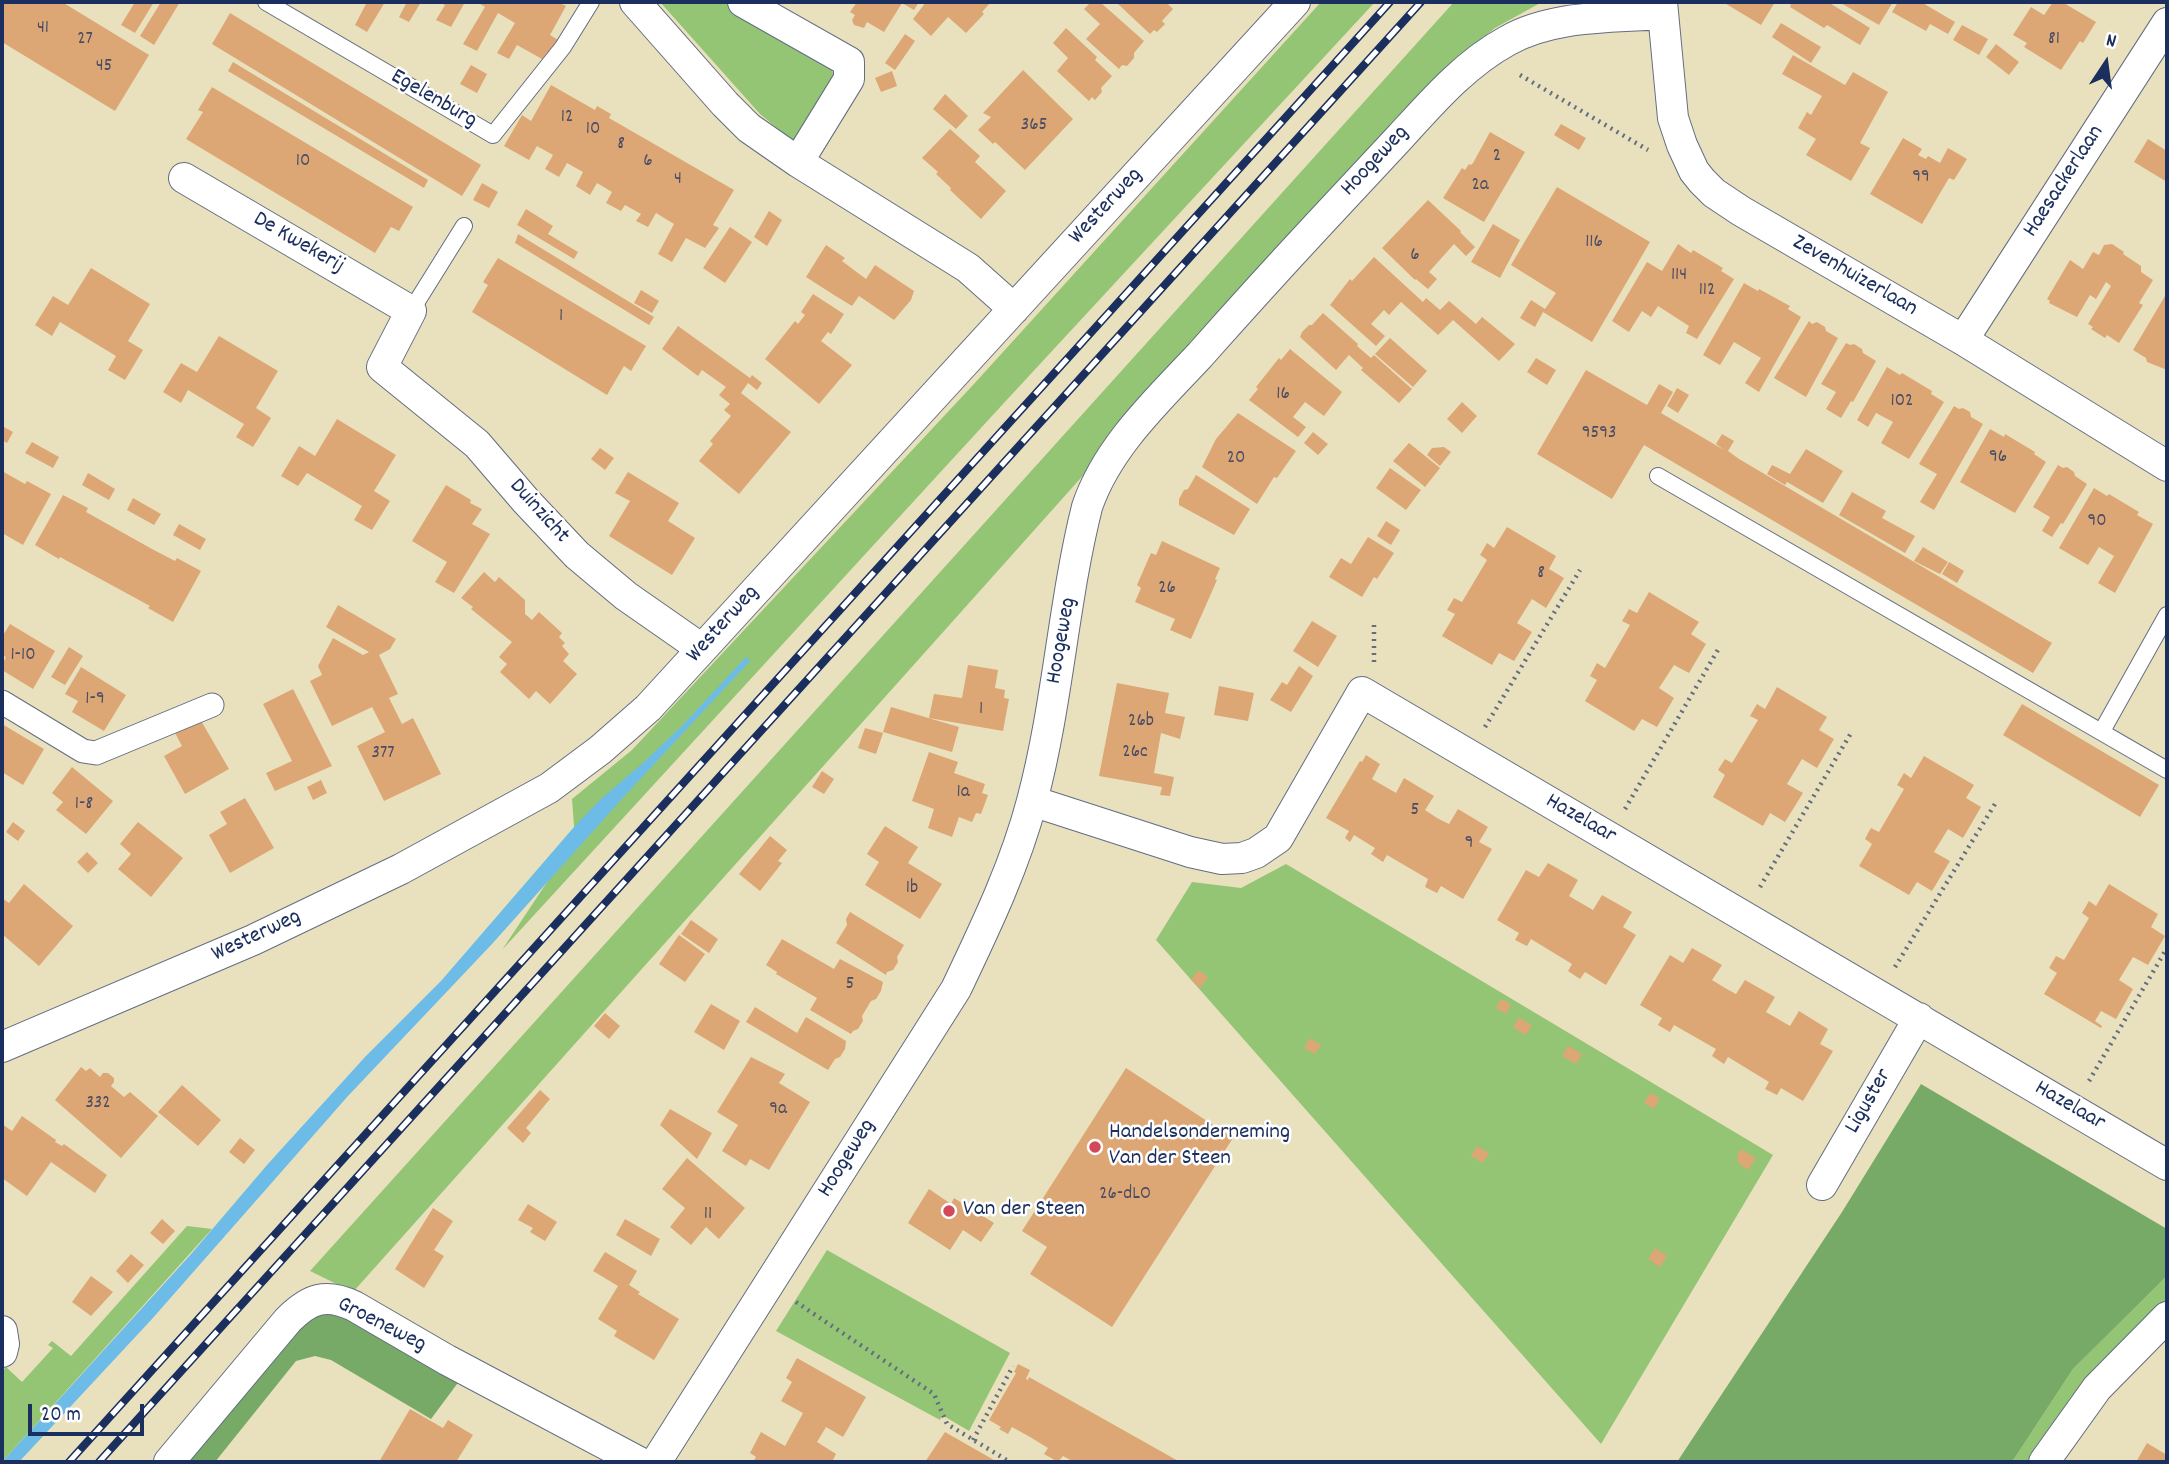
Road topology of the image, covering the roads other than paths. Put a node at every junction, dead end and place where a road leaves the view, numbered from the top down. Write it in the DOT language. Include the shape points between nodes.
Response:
graph roads {
  1 [pos="266,2"];
  2 [pos="591,2"];
  3 [pos="635,2"];
  4 [pos="743,2"];
  5 [pos="1295,2"];
  6 [pos="1662,8"];
  7 [pos="2167,23"];
  8 [pos="798,162"];
  9 [pos="184,178"];
  10 [pos="464,226"];
  11 [pos="1014,309"];
  12 [pos="411,311"];
  13 [pos="1963,341"];
  14 [pos="2167,466"];
  15 [pos="1658,477"];
  16 [pos="2167,615"];
  17 [pos="702,649"];
  18 [pos="2,702"];
  19 [pos="212,705"];
  20 [pos="2102,731"];
  21 [pos="2167,770"];
  22 [pos="1032,801"];
  23 [pos="1919,1018"];
  24 [pos="2,1047"];
  25 [pos="2167,1165"];
  26 [pos="1822,1185"];
  27 [pos="2167,1317"];
  28 [pos="2,1331"];
  29 [pos="2,1352"];
  30 [pos="169,1462"];
  31 [pos="639,1462"];
  32 [pos="656,1462"];
  33 [pos="2044,1462"];
  1 -- 2 [label="lane, Egelenburg" via="493,135 563,47"];
  3 -- 8 [label="street" via="749,128"];
  4 -- 8 [label="street" via="849,62 849,79"];
  5 -- 11 [label="street, Westerweg"];
  6 -- 13 [label="street, Zevenhuizerlaan" via="1673,118 1702,181 1727,202"];
  6 -- 22 [label="street, Hoogeweg" via="1526,31 1460,74 1140,420 1100,477 1083,522"];
  7 -- 13 [label="street, Haesackerlaan"];
  8 -- 11 [label="street" via="968,268"];
  9 -- 12 [label="street, De Kwekerij"];
  10 -- 12 [label="lane"];
  11 -- 17 [label="street, Westerweg"];
  12 -- 17 [label="street, Duinzicht" via="383,366 477,444 577,555"];
  13 -- 14 [label="street, Zevenhuizerlaan"];
  15 -- 20 [label="lane"];
  16 -- 20 [label="lane"];
  17 -- 24 [label="street, Westerweg" via="648,708 549,788 401,869 253,940"];
  18 -- 19 [label="street" via="83,751 96,752"];
  20 -- 21 [label="lane"];
  22 -- 23 [label="street, Hazelaar" via="1190,852 1242,858 1278,838 1362,692"];
  22 -- 32 [label="street, Hoogeweg" via="1005,883 956,989"];
  23 -- 25 [label="street, Hazelaar"];
  23 -- 26 [label="street, Liguster"];
  27 -- 33 [label="street" via="2097,1388"];
  28 -- 29 [label="street"];
  30 -- 31 [label="street, Groeneweg" via="288,1320 326,1298 354,1307"];
}
